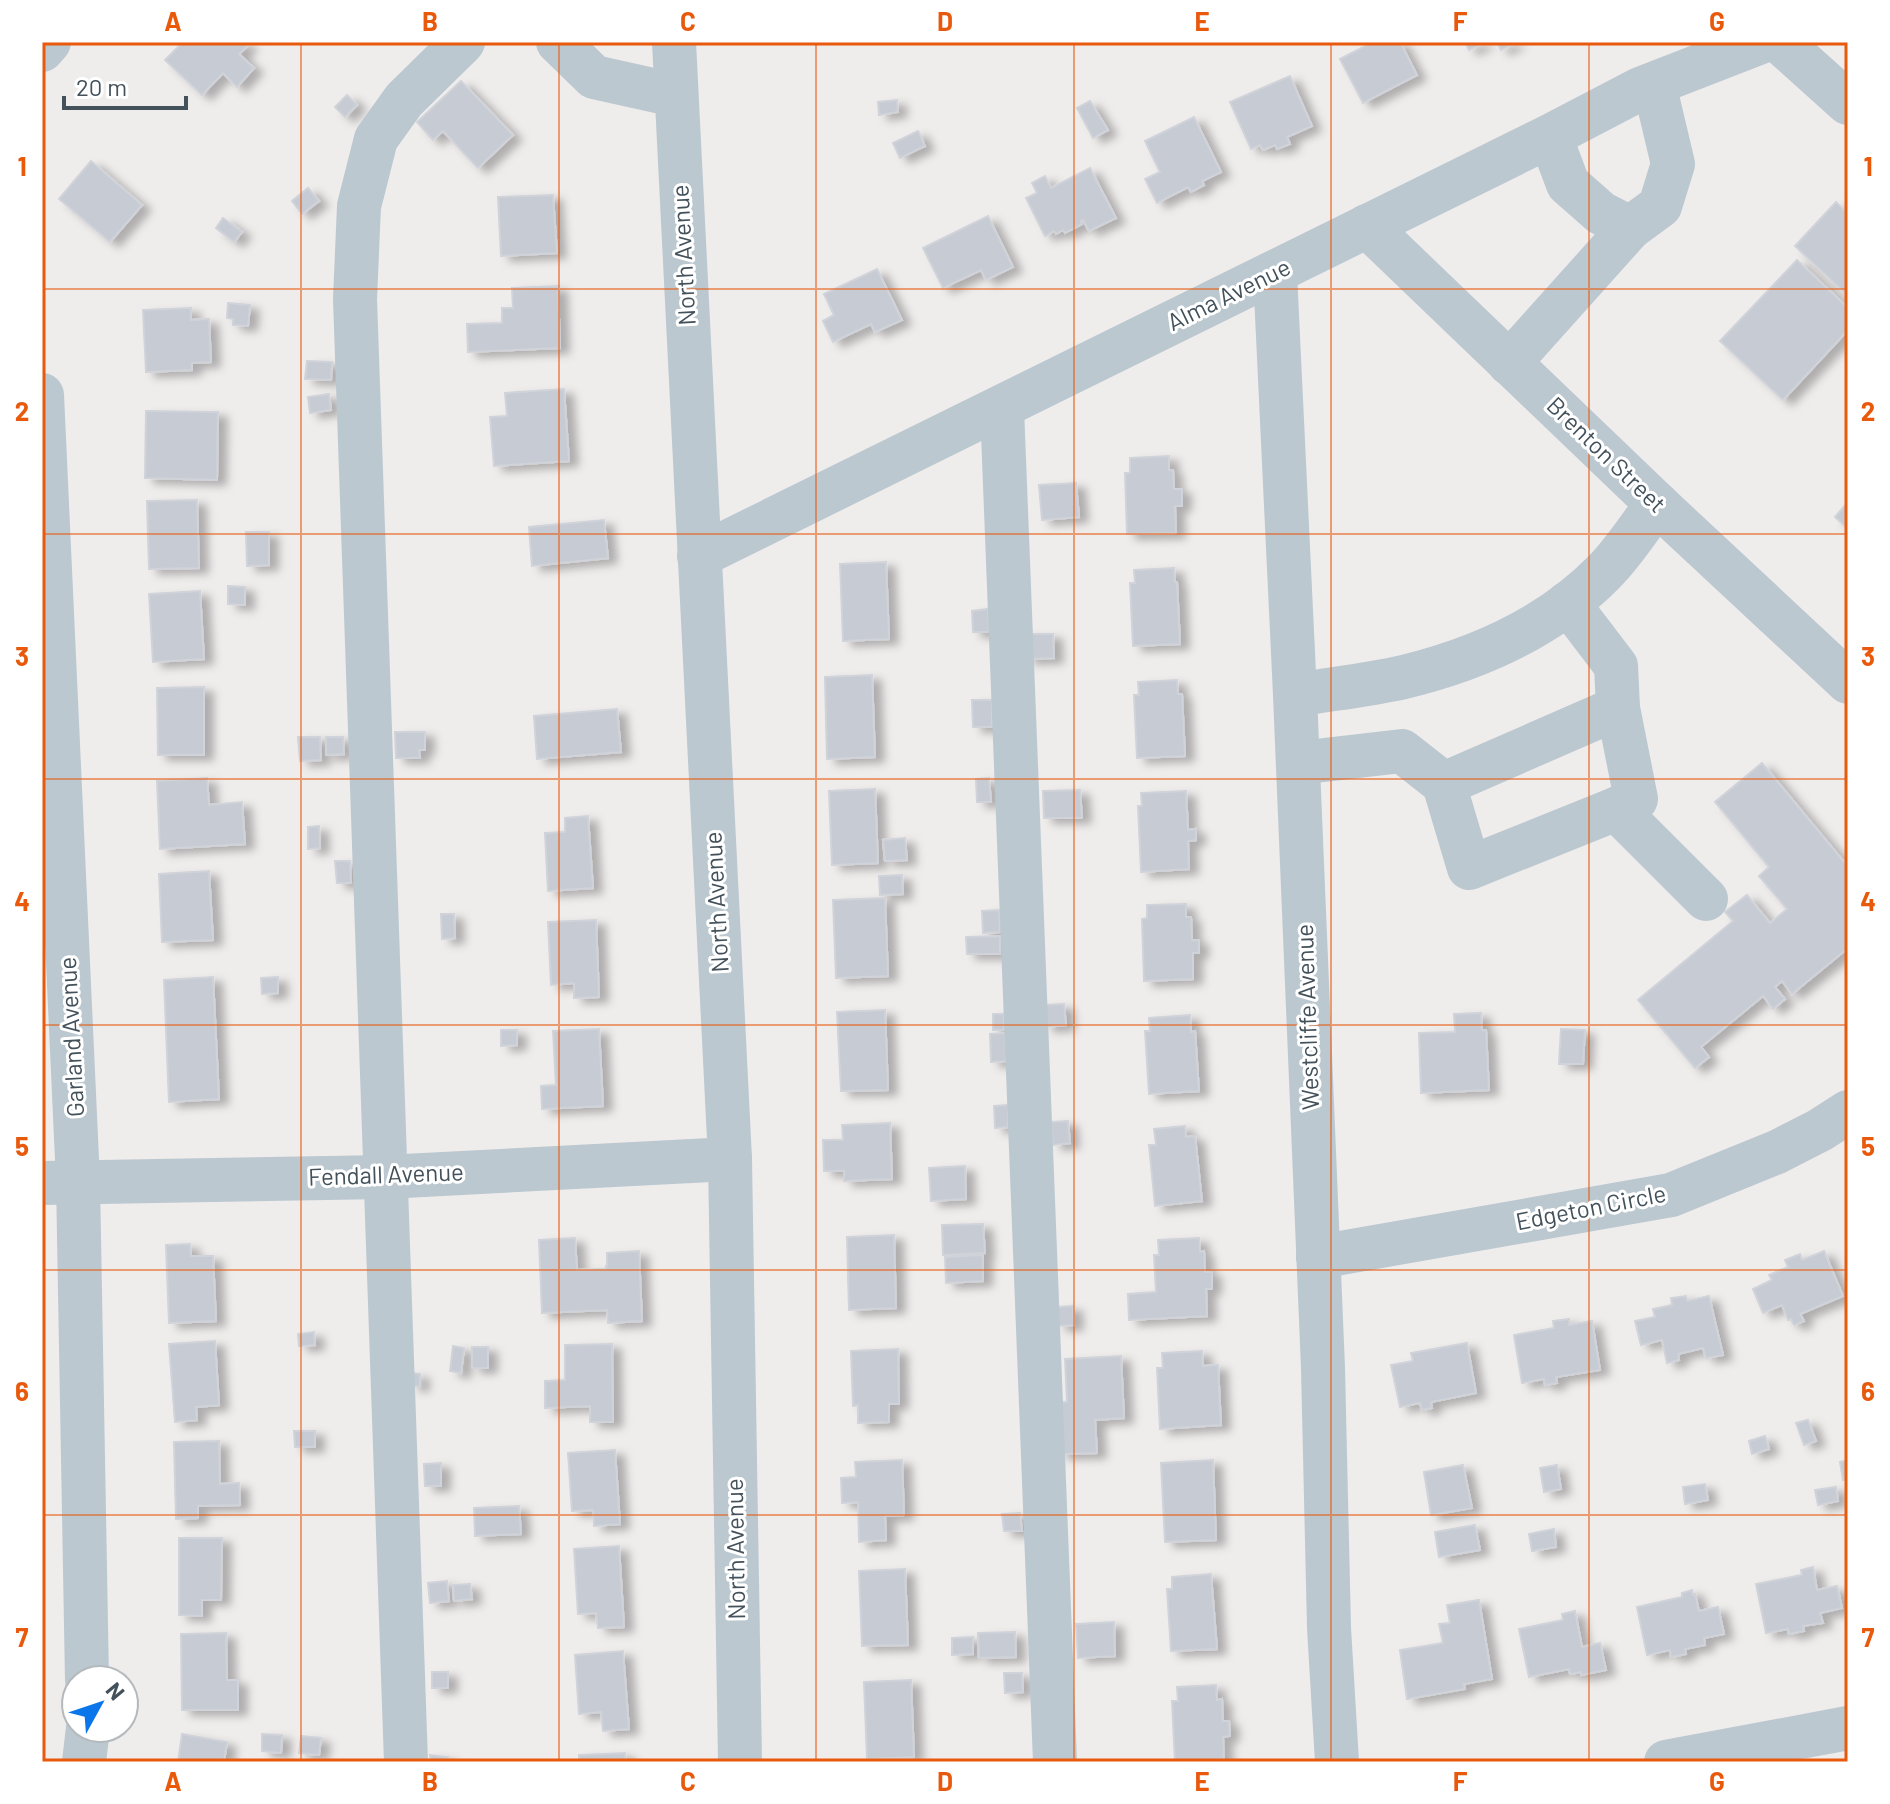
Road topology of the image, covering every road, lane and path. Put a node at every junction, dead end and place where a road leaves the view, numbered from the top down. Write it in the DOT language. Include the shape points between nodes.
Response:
graph roads {
  1 [pos="49,42"];
  2 [pos="463,42"];
  3 [pos="558,42"];
  4 [pos="674,42"];
  5 [pos="1761,42"];
  6 [pos="1780,42"];
  7 [pos="42,50"];
  8 [pos="1654,84"];
  9 [pos="675,95"];
  10 [pos="1848,103"];
  11 [pos="1550,136"];
  12 [pos="1367,226"];
  13 [pos="1630,228"];
  14 [pos="1275,273"];
  15 [pos="1509,363"];
  16 [pos="42,395"];
  17 [pos="1002,408"];
  18 [pos="1657,504"];
  19 [pos="699,556"];
  20 [pos="1568,603"];
  21 [pos="1848,682"];
  22 [pos="1295,695"];
  23 [pos="1618,708"];
  24 [pos="1298,763"];
  25 [pos="1444,784"];
  26 [pos="1616,809"];
  27 [pos="1706,899"];
  28 [pos="1848,1112"];
  29 [pos="730,1159"];
  30 [pos="385,1177"];
  31 [pos="60,1182"];
  32 [pos="1318,1257"];
  33 [pos="86,1664"];
  34 [pos="1848,1728"];
  35 [pos="406,1762"];
  36 [pos="740,1762"];
  37 [pos="1055,1762"];
  38 [pos="1337,1762"];
  39 [pos="1666,1762"];
  1 -- 7 [label="street"];
  2 -- 30 [label="street" via="404,100 376,139 359,206 355,299"];
  3 -- 9 [label="street" via="594,77"];
  4 -- 9 [label="street, North Avenue"];
  5 -- 8 [label="street, Alma Avenue"];
  6 -- 10 [label="street"];
  8 -- 11 [label="street, Alma Avenue"];
  8 -- 13 [label="street" via="1673,164 1660,206"];
  9 -- 19 [label="street, North Avenue"];
  11 -- 12 [label="street, Alma Avenue"];
  11 -- 13 [label="street" via="1568,184 1601,213"];
  12 -- 14 [label="street, Alma Avenue"];
  12 -- 15 [label="street, Brenton Street"];
  13 -- 15 [label="street"];
  14 -- 17 [label="street, Alma Avenue"];
  14 -- 22 [label="street, Westcliffe Avenue"];
  15 -- 18 [label="street, Brenton Street"];
  16 -- 31 [label="street, Garland Avenue"];
  17 -- 19 [label="street, Alma Avenue"];
  17 -- 37 [label="street"];
  18 -- 20 [label="street" via="1607,569"];
  18 -- 21 [label="street, Brenton Street"];
  19 -- 29 [label="street, North Avenue"];
  20 -- 22 [label="street" via="1540,624 1436,668"];
  20 -- 23 [label="street" via="1616,666"];
  22 -- 24 [label="street, Westcliffe Avenue"];
  23 -- 25 [label="street"];
  23 -- 26 [label="street" via="1636,799"];
  24 -- 25 [label="street" via="1402,751"];
  24 -- 32 [label="street, Westcliffe Avenue"];
  25 -- 26 [label="street" via="1469,868"];
  26 -- 27 [label="street"];
  28 -- 32 [label="street, Edgeton Circle" via="1777,1152 1671,1195"];
  29 -- 30 [label="street, Fendall Avenue"];
  29 -- 36 [label="street, North Avenue"];
  30 -- 31 [label="street, Fendall Avenue"];
  30 -- 35 [label="street"];
  31 -- 33 [label="street, Garland Avenue"];
  32 -- 38 [label="street, Westcliffe Avenue"];
  34 -- 39 [label="street"];
}
